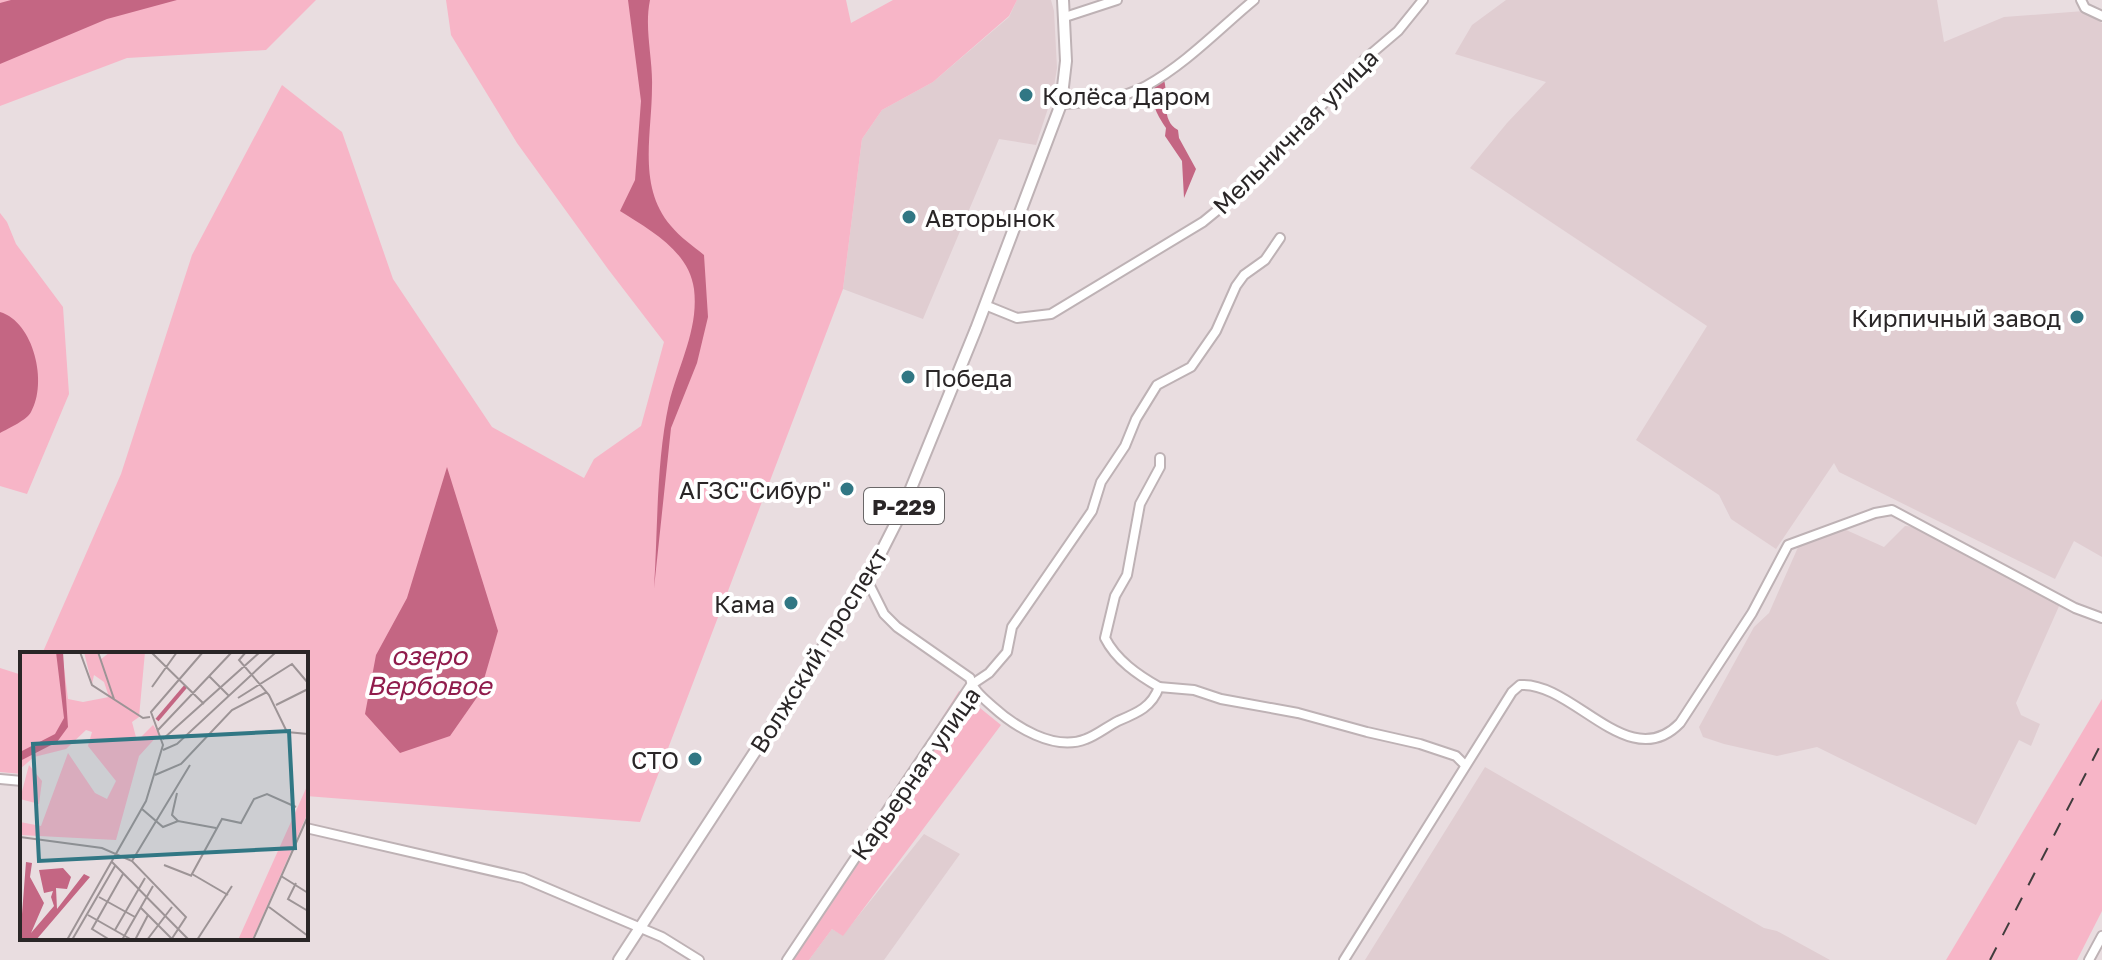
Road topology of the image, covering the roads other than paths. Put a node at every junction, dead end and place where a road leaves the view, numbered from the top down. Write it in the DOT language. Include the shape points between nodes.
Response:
graph roads {
  1 [pos="1063,0"];
  2 [pos="1117,0"];
  3 [pos="1254,0"];
  4 [pos="1423,0"];
  5 [pos="2081,0"];
  6 [pos="2102,16"];
  7 [pos="1065,17"];
  8 [pos="1061,104"];
  9 [pos="1280,238"];
  10 [pos="985,305"];
  11 [pos="1160,458"];
  12 [pos="867,580"];
  13 [pos="2102,618"];
  14 [pos="971,685"];
  15 [pos="1159,687"];
  16 [pos="1465,765"];
  17 [pos="0,779"];
  18 [pos="20,781"];
  19 [pos="308,828"];
  20 [pos="640,929"];
  21 [pos="2102,936"];
  22 [pos="619,960"];
  23 [pos="699,960"];
  24 [pos="787,960"];
  25 [pos="1344,960"];
  26 [pos="2089,960"];
  1 -- 7 [label="main road, Волжский проспект / Р-229"];
  2 -- 7 [label="street"];
  3 -- 8 [label="street" via="1144,88"];
  4 -- 10 [label="street, Мельничная улица" via="1247,186 1203,222 1051,314 1017,318"];
  5 -- 6 [label="street"];
  7 -- 8 [label="main road, Волжский проспект / Р-229"];
  8 -- 10 [label="main road, Волжский проспект / Р-229"];
  9 -- 14 [label="street, Карьерная улица" via="1236,286 1216,331 1191,367 1157,385 1101,482 1092,511 1012,627 1007,652"];
  10 -- 12 [label="main road, Волжский проспект / Р-229" via="901,513"];
  11 -- 15 [label="street" via="1140,504 1127,575 1115,596 1105,638 1137,674"];
  12 -- 14 [label="street" via="884,614 970,678"];
  12 -- 20 [label="main road, Волжский проспект / Р-229"];
  13 -- 16 [label="street" via="1892,510 1875,513 1788,545 1752,613 1669,734 1655,739 1630,736 1537,685 1520,685"];
  14 -- 15 [label="street" via="1026,732 1074,741 1139,712 1154,700"];
  14 -- 24 [label="street, Карьерная улица"];
  15 -- 16 [label="street" via="1194,690 1420,744 1456,756"];
  16 -- 25 [label="street"];
  17 -- 18 [label="street"];
  19 -- 20 [label="street" via="523,878"];
  20 -- 22 [label="main road, Волжский проспект / Р-229"];
  20 -- 23 [label="street"];
  21 -- 26 [label="street"];
}
